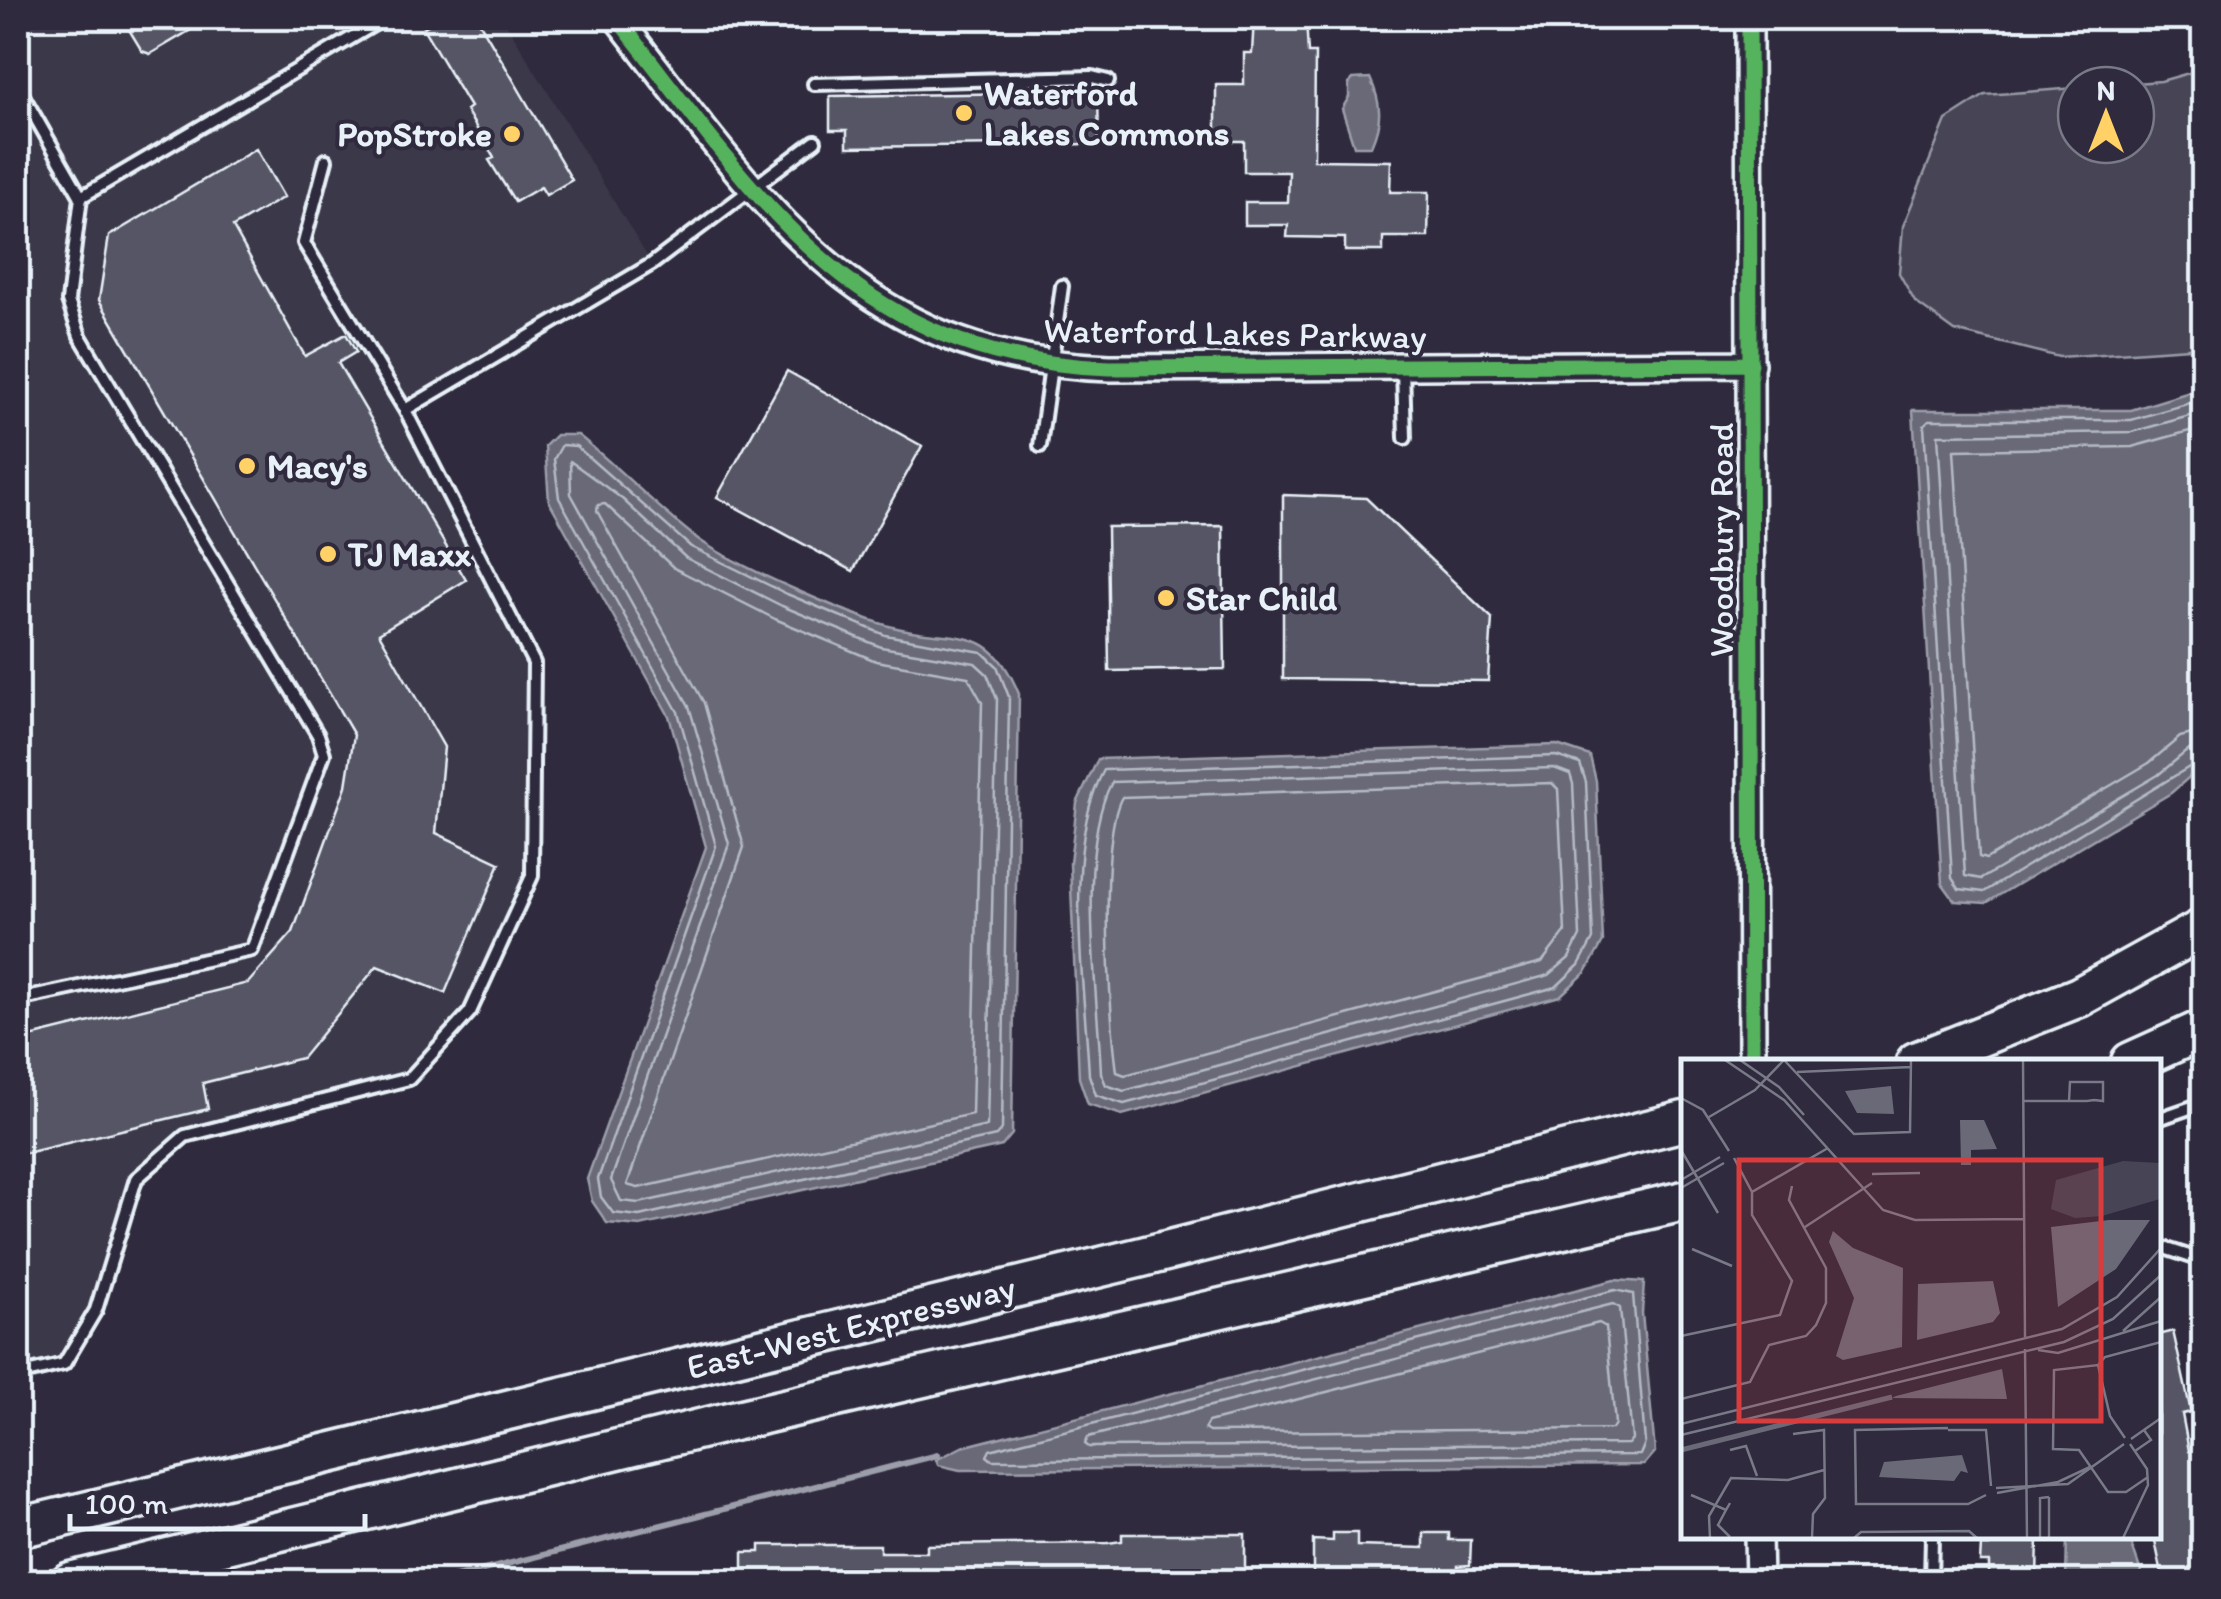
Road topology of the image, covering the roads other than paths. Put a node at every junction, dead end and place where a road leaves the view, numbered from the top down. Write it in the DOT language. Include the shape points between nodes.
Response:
graph roads {
  1 [pos="385,18"];
  2 [pos="616,18"];
  3 [pos="1749,18"];
  4 [pos="1108,81"];
  5 [pos="814,84"];
  6 [pos="18,88"];
  7 [pos="815,140"];
  8 [pos="326,160"];
  9 [pos="752,188"];
  10 [pos="80,197"];
  11 [pos="1062,286"];
  12 [pos="1053,364"];
  13 [pos="1751,364"];
  14 [pos="1403,367"];
  15 [pos="405,410"];
  16 [pos="1405,438"];
  17 [pos="1040,446"];
  18 [pos="2204,928"];
  19 [pos="18,1000"];
  20 [pos="2204,1029"];
  21 [pos="1752,1056"];
  22 [pos="1924,1059"];
  23 [pos="2138,1059"];
  24 [pos="2204,1103"];
  25 [pos="2161,1118"];
  26 [pos="1681,1122"];
  27 [pos="1681,1203"];
  28 [pos="2161,1247"];
  29 [pos="2204,1260"];
  30 [pos="18,1375"];
  31 [pos="18,1528"];
  32 [pos="1758,1539"];
  33 [pos="1932,1539"];
  34 [pos="70,1582"];
  35 [pos="1759,1582"];
  36 [pos="1931,1582"];
  1 -- 10 [label="lane"];
  2 -- 9 [label="street, Waterford Lakes Parkway"];
  3 -- 13 [label="street, Woodbury Road"];
  4 -- 5 [label="lane" via="1092,76"];
  6 -- 10 [label="lane"];
  7 -- 9 [label="lane"];
  8 -- 15 [label="lane" via="304,243"];
  9 -- 12 [label="street, Waterford Lakes Parkway" via="822,262 880,304 964,343"];
  9 -- 15 [label="lane" via="652,264"];
  10 -- 19 [label="lane" via="68,300 80,336 324,754 252,950"];
  11 -- 12 [label="lane"];
  12 -- 14 [label="street, Waterford Lakes Parkway"];
  12 -- 17 [label="lane"];
  13 -- 14 [label="street, Waterford Lakes Parkway"];
  13 -- 21 [label="street, Woodbury Road"];
  14 -- 16 [label="lane"];
  15 -- 30 [label="lane" via="534,664 532,876 470,1012 409,1079 185,1136 136,1179 96,1310 64,1364"];
  18 -- 22 [label="highway" via="2064,1004"];
  20 -- 23 [label="highway"];
  24 -- 25 [label="lane"];
  26 -- 31 [label="highway, East-West Expressway"];
  27 -- 34 [label="highway, East-West Expressway"];
  28 -- 29 [label="lane"];
  32 -- 35 [label="street"];
  33 -- 36 [label="lane"];
}
